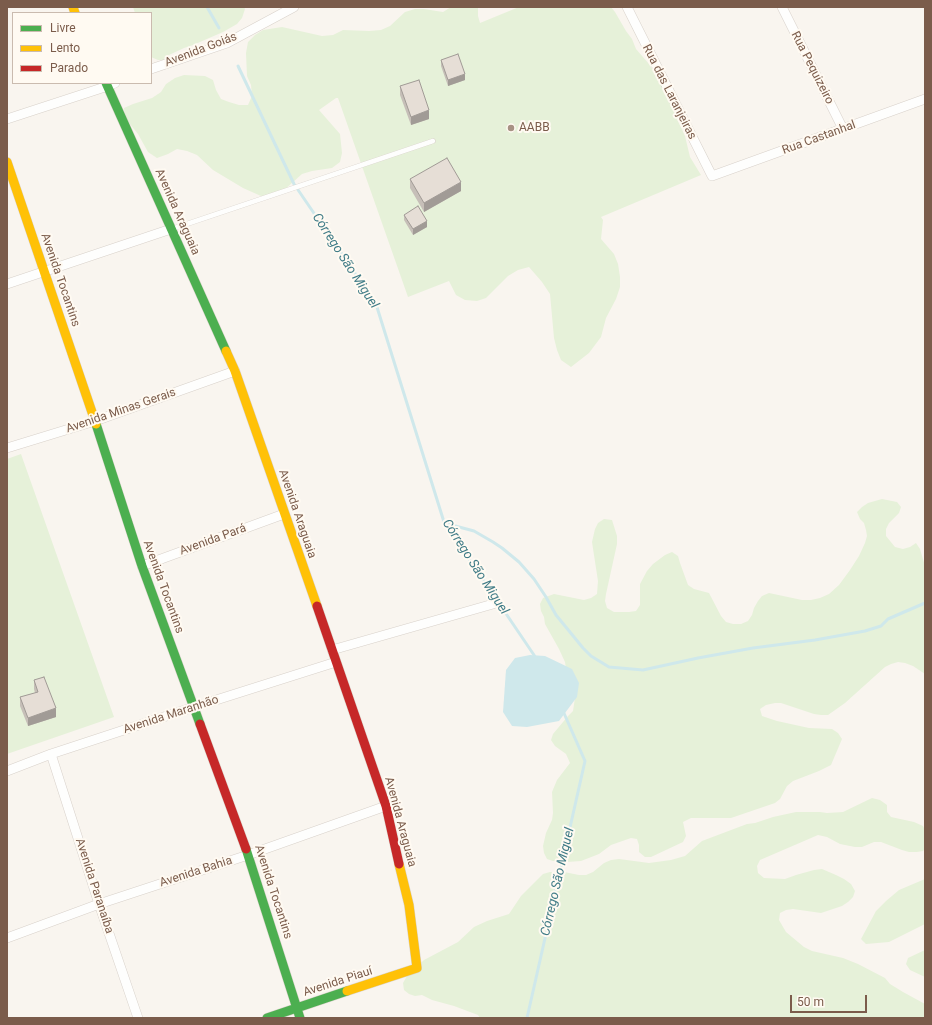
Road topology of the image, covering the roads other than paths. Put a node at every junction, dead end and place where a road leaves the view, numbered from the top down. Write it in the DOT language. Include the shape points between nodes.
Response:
graph roads {
  1 [pos="294,7"];
  2 [pos="627,7"];
  3 [pos="782,7"];
  4 [pos="152,69"];
  5 [pos="110,84"];
  6 [pos="925,100"];
  7 [pos="7,119"];
  8 [pos="843,129"];
  9 [pos="434,141"];
  10 [pos="7,162"];
  11 [pos="712,176"];
  12 [pos="171,229"];
  13 [pos="44,271"];
  14 [pos="7,284"];
  15 [pos="234,371"];
  16 [pos="95,421"];
  17 [pos="7,448"];
  18 [pos="284,514"];
  19 [pos="142,566"];
  20 [pos="493,604"];
  21 [pos="332,650"];
  22 [pos="336,662"];
  23 [pos="194,707"];
  24 [pos="51,754"];
  25 [pos="7,771"];
  26 [pos="386,806"];
  27 [pos="248,854"];
  28 [pos="99,904"];
  29 [pos="7,938"];
  30 [pos="417,968"];
  31 [pos="297,1008"];
  32 [pos="138,1018"];
  33 [pos="267,1018"];
  34 [pos="300,1018"];
  1 -- 4 [label="street, Avenida Goiás" via="227,43"];
  2 -- 11 [label="street, Rua das Laranjeiras"];
  3 -- 8 [label="street, Rua Pequizeiro"];
  5 -- 7 [label="street"];
  5 -- 12 [label="street, Avenida Araguaia"];
  6 -- 8 [label="street, Rua Castanhal"];
  8 -- 11 [label="street, Rua Castanhal"];
  9 -- 12 [label="lane"];
  10 -- 13 [label="street, Avenida Tocantins"];
  12 -- 13 [label="street"];
  12 -- 15 [label="street, Avenida Araguaia"];
  13 -- 14 [label="street"];
  13 -- 16 [label="street, Avenida Tocantins"];
  15 -- 16 [label="street, Avenida Minas Gerais"];
  15 -- 18 [label="street, Avenida Araguaia"];
  16 -- 17 [label="street, Avenida Minas Gerais"];
  16 -- 19 [label="street, Avenida Tocantins"];
  18 -- 19 [label="street, Avenida Pará"];
  18 -- 21 [label="street, Avenida Araguaia"];
  19 -- 23 [label="street, Avenida Tocantins"];
  20 -- 21 [label="street"];
  21 -- 22 [label="street, Avenida Araguaia"];
  22 -- 23 [label="street, Avenida Maranhão"];
  22 -- 26 [label="street, Avenida Araguaia"];
  23 -- 24 [label="street, Avenida Maranhão"];
  23 -- 27 [label="street, Avenida Tocantins"];
  24 -- 25 [label="street, Avenida Maranhão"];
  24 -- 28 [label="street, Avenida Paranaíba"];
  26 -- 27 [label="street, Avenida Bahia"];
  26 -- 30 [label="street, Avenida Araguaia" via="409,905"];
  27 -- 28 [label="street, Avenida Bahia"];
  27 -- 31 [label="street, Avenida Tocantins"];
  28 -- 29 [label="street, Avenida Bahia"];
  28 -- 32 [label="street, Avenida Paranaíba"];
  30 -- 31 [label="street, Avenida Piauí"];
  31 -- 33 [label="street, Avenida Piauí"];
  31 -- 34 [label="street, Avenida Tocantins"];
}
